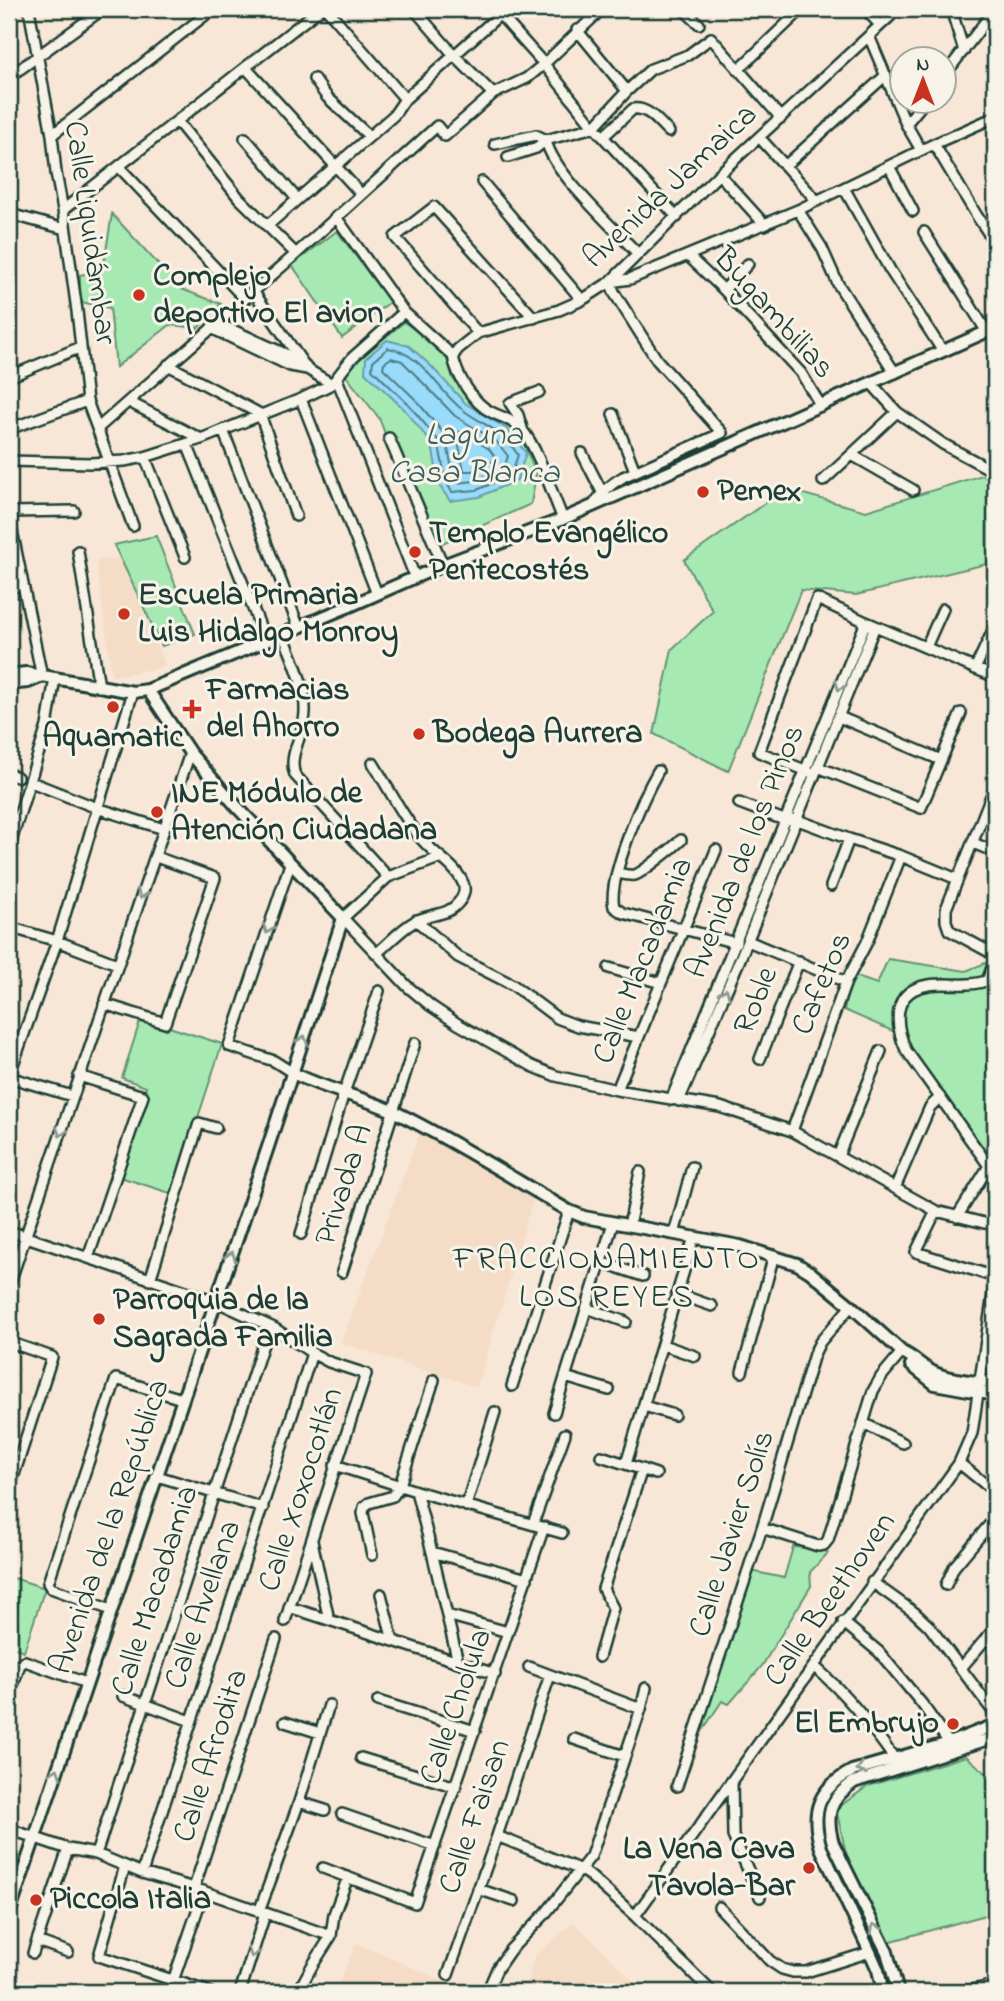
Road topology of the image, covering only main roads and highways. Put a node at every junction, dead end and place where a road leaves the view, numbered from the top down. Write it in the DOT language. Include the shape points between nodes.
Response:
graph roads {
  1 [pos="991,330"];
  2 [pos="9,675"];
  3 [pos="42,677"];
  4 [pos="9,684"];
  5 [pos="148,690"];
  6 [pos="293,1073"];
  7 [pos="995,1384"];
  8 [pos="979,1386"];
  9 [pos="995,1395"];
  10 [pos="995,1725"];
  11 [pos="995,1737"];
  12 [pos="9,1914"];
  13 [pos="883,1992"];
  14 [pos="898,1992"];
  1 -- 5 [label="main road" via="563,519"];
  2 -- 3 [label="main road"];
  3 -- 4 [label="main road"];
  3 -- 5 [label="main road" via="133,692"];
  6 -- 5 [label="main road, Avenida de la República, one-way" via="343,918 190,753"];
  6 -- 8 [label="main road" via="394,1112 569,1212 740,1246 797,1264 902,1352 937,1375"];
  12 -- 6 [label="main road, Avenida de la República, one-way"];
  7 -- 8 [label="main road"];
  8 -- 9 [label="main road"];
  10 -- 13 [label="main road, one-way" via="852,1771 827,1788 820,1801 816,1833 870,1952"];
  14 -- 11 [label="main road, one-way" via="887,1952 833,1843 829,1829 832,1804 854,1782"];
}
